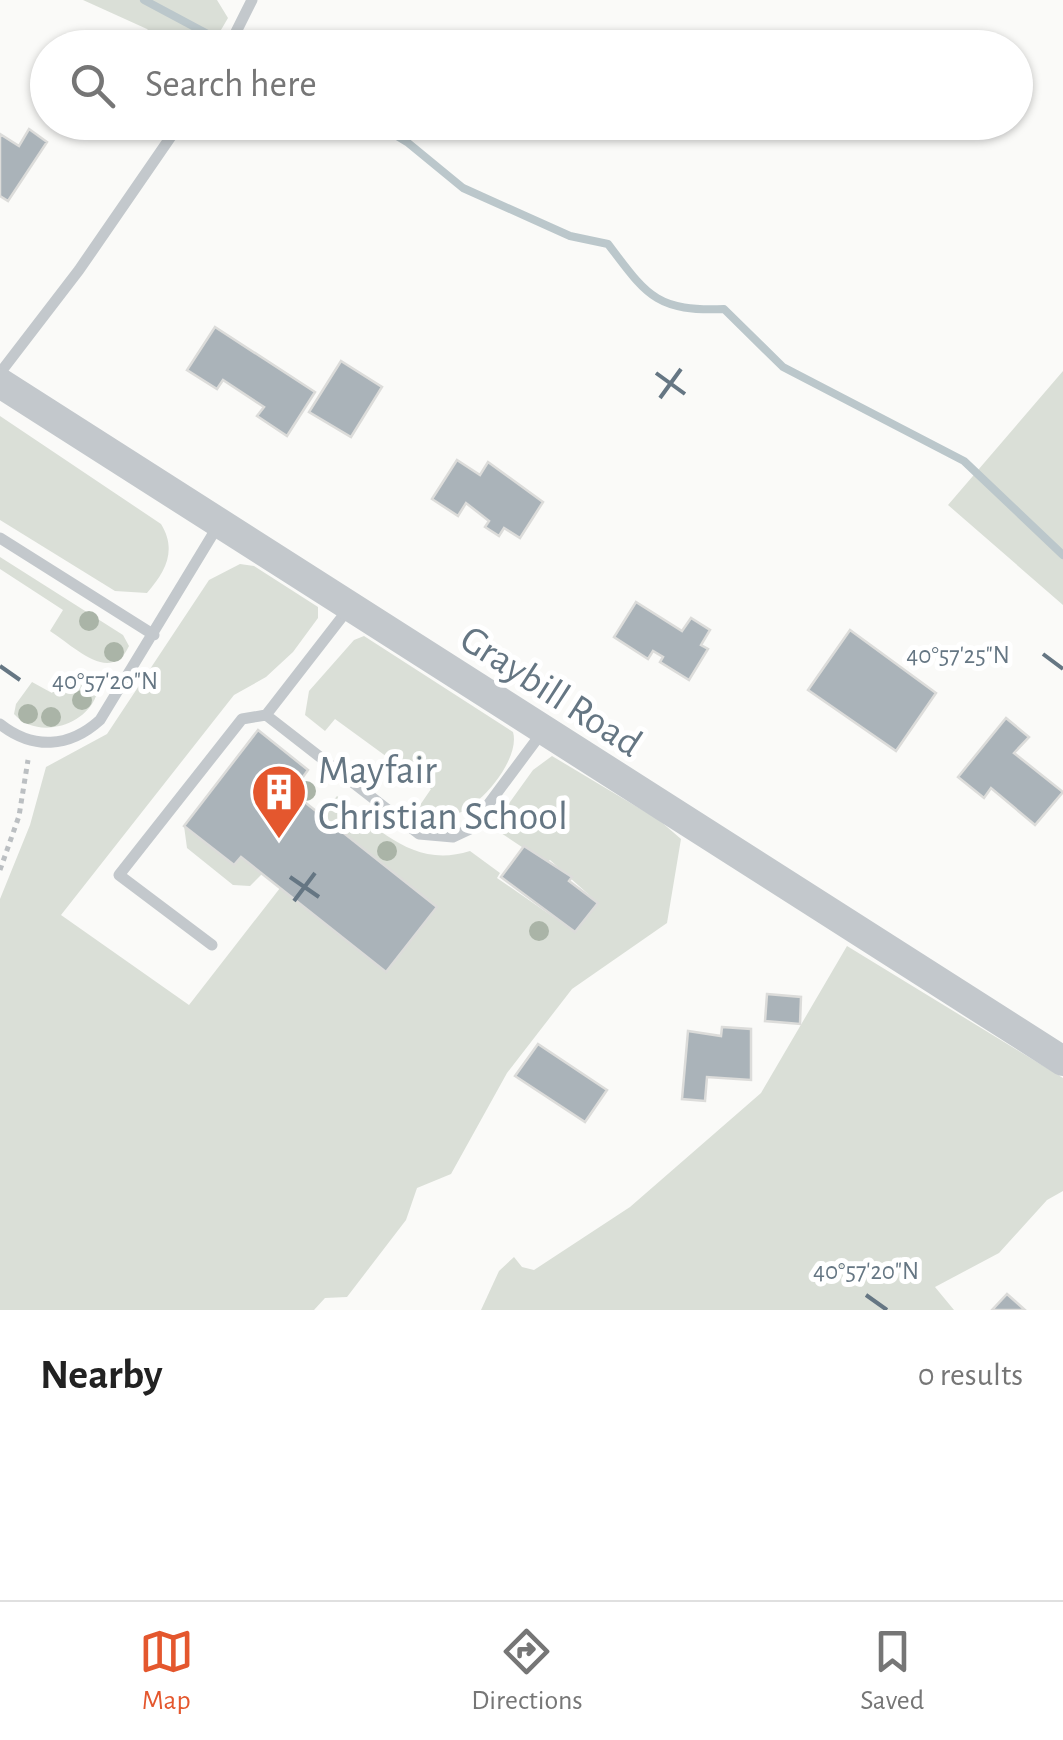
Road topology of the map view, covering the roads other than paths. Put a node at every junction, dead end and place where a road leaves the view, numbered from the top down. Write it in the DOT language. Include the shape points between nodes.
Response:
graph roads {
  1 [pos="252,0"];
  2 [pos="238,30"];
  3 [pos="169,140"];
  4 [pos="0,373"];
  5 [pos="0,383"];
  6 [pos="219,524"];
  7 [pos="0,538"];
  8 [pos="350,608"];
  9 [pos="154,635"];
  10 [pos="266,715"];
  11 [pos="0,724"];
  12 [pos="544,731"];
  13 [pos="212,946"];
  14 [pos="1063,1061"];
  1 -- 2 [label="lane"];
  3 -- 4 [label="lane"];
  5 -- 6 [label="street, Graybill Road"];
  6 -- 8 [label="street, Graybill Road"];
  6 -- 9 [label="lane"];
  7 -- 9 [label="lane"];
  8 -- 10 [label="lane"];
  8 -- 12 [label="street, Graybill Road"];
  9 -- 11 [label="lane" via="100,720 77,737 31,742"];
  10 -- 12 [label="lane" via="419,834 436,838 453,837 484,816"];
  10 -- 13 [label="lane" via="242,718 119,875"];
  12 -- 14 [label="street, Graybill Road"];
}
